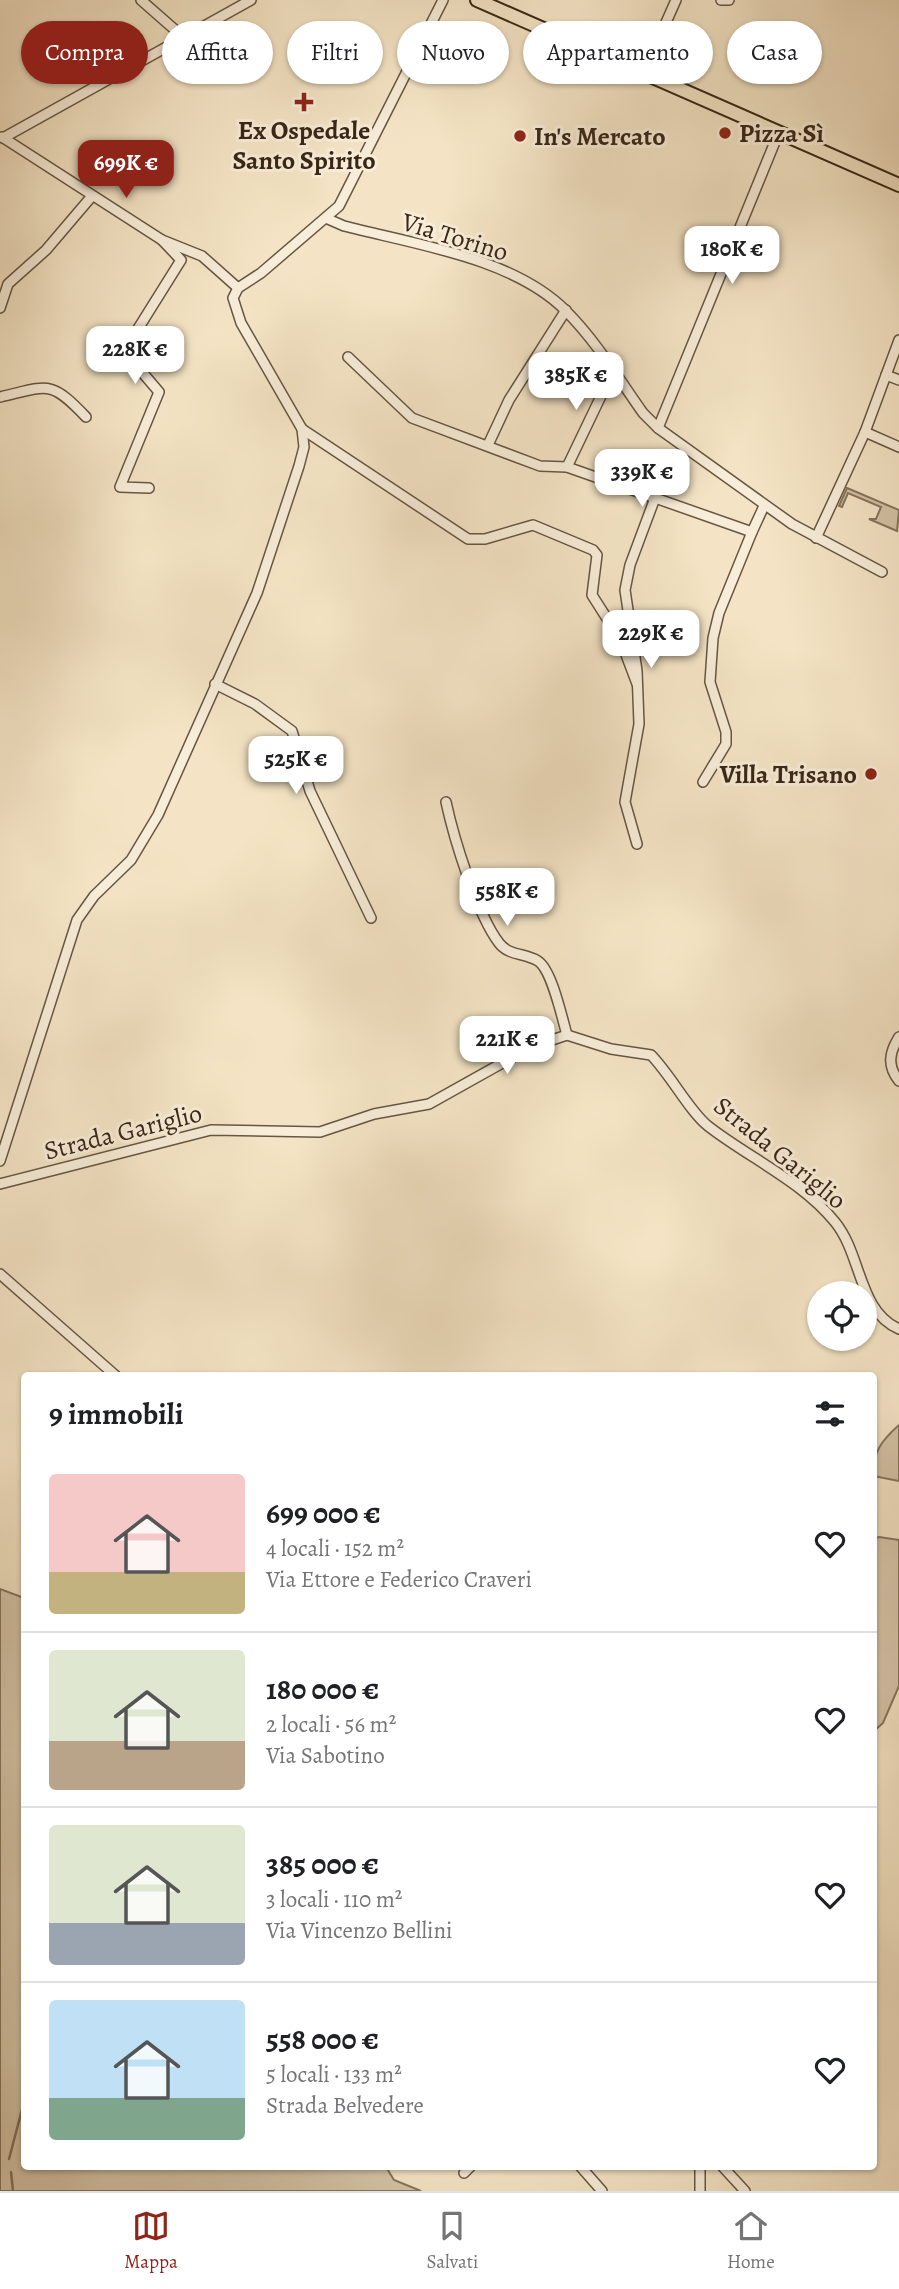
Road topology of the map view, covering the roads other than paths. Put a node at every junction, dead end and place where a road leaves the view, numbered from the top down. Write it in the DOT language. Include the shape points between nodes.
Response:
graph roads {
  1 [pos="141,0"];
  2 [pos="251,0"];
  3 [pos="443,0"];
  4 [pos="477,0"];
  5 [pos="676,0"];
  6 [pos="721,0"];
  7 [pos="729,0"];
  8 [pos="165,21"];
  9 [pos="211,21"];
  10 [pos="526,21"];
  11 [pos="667,21"];
  12 [pos="162,47"];
  13 [pos="671,84"];
  14 [pos="779,132"];
  15 [pos="2,137"];
  16 [pos="898,181"];
  17 [pos="92,196"];
  18 [pos="328,219"];
  19 [pos="162,240"];
  20 [pos="238,288"];
  21 [pos="0,308"];
  22 [pos="566,310"];
  23 [pos="899,340"];
  24 [pos="348,356"];
  25 [pos="613,371"];
  26 [pos="886,375"];
  27 [pos="899,380"];
  28 [pos="0,397"];
  29 [pos="86,417"];
  30 [pos="302,429"];
  31 [pos="658,429"];
  32 [pos="865,432"];
  33 [pos="488,445"];
  34 [pos="899,447"];
  35 [pos="567,467"];
  36 [pos="149,488"];
  37 [pos="655,498"];
  38 [pos="764,506"];
  39 [pos="752,533"];
  40 [pos="816,538"];
  41 [pos="882,572"];
  42 [pos="215,684"];
  43 [pos="637,684"];
  44 [pos="703,782"];
  45 [pos="446,802"];
  46 [pos="637,844"];
  47 [pos="371,918"];
  48 [pos="568,1035"];
  49 [pos="899,1037"];
  50 [pos="899,1081"];
  51 [pos="0,1161"];
  52 [pos="0,1184"];
  53 [pos="0,1274"];
  54 [pos="899,1329"];
  55 [pos="111,1372"];
  56 [pos="584,2170"];
  57 [pos="699,2170"];
  58 [pos="726,2170"];
  59 [pos="603,2191"];
  60 [pos="700,2191"];
  61 [pos="746,2191"];
  1 -- 8 [label="street"];
  2 -- 9 [label="street"];
  3 -- 18 [label="street" via="348,192"];
  4 -- 10 [label="main road"];
  5 -- 11 [label="street"];
  6 -- 7 [label="street"];
  12 -- 15 [label="street"];
  13 -- 14 [label="main road"];
  14 -- 16 [label="main road"];
  14 -- 31 [label="street"];
  15 -- 17 [label="street"];
  17 -- 19 [label="street"];
  17 -- 21 [label="street" via="46,250 8,284"];
  18 -- 20 [label="street"];
  18 -- 22 [label="street, Via Torino" via="488,265"];
  19 -- 20 [label="street" via="202,256"];
  19 -- 36 [label="street" via="181,260 126,348 159,392 120,487"];
  20 -- 30 [label="street" via="233,298 241,323"];
  22 -- 25 [label="street, Via Torino"];
  22 -- 33 [label="street" via="509,400"];
  23 -- 26 [label="street"];
  24 -- 33 [label="street" via="412,418"];
  25 -- 31 [label="street, Via Torino"];
  25 -- 35 [label="street"];
  26 -- 27 [label="street"];
  26 -- 32 [label="street"];
  28 -- 29 [label="street" via="56,388"];
  30 -- 42 [label="street" via="299,466 261,582"];
  30 -- 43 [label="street" via="468,539 485,539 533,525 593,550 597,555 592,595 620,639"];
  31 -- 38 [label="street, Via Torino"];
  32 -- 34 [label="street"];
  32 -- 40 [label="street"];
  33 -- 35 [label="street" via="540,466"];
  35 -- 37 [label="street"];
  37 -- 39 [label="street"];
  37 -- 43 [label="street" via="625,590"];
  38 -- 39 [label="street"];
  38 -- 40 [label="street, Via Torino"];
  39 -- 44 [label="street" via="713,638 710,682 726,744"];
  40 -- 41 [label="street, Via Torino"];
  42 -- 47 [label="street" via="256,704 292,731 322,819"];
  42 -- 51 [label="street" via="138,850 77,920"];
  43 -- 46 [label="street" via="639,724 625,802"];
  45 -- 48 [label="street" via="492,932 507,951 540,962 546,969"];
  48 -- 52 [label="street, Strada Gariglio" via="531,1047 429,1104 374,1114 320,1132 211,1130"];
  48 -- 54 [label="street, Strada Gariglio" via="611,1049 651,1055 705,1125 769,1166 830,1216 853,1252 877,1314"];
  49 -- 50 [label="street" via="890,1056 890,1067"];
  53 -- 55 [label="street"];
  56 -- 59 [label="street"];
  57 -- 60 [label="street"];
  58 -- 61 [label="street"];
}
